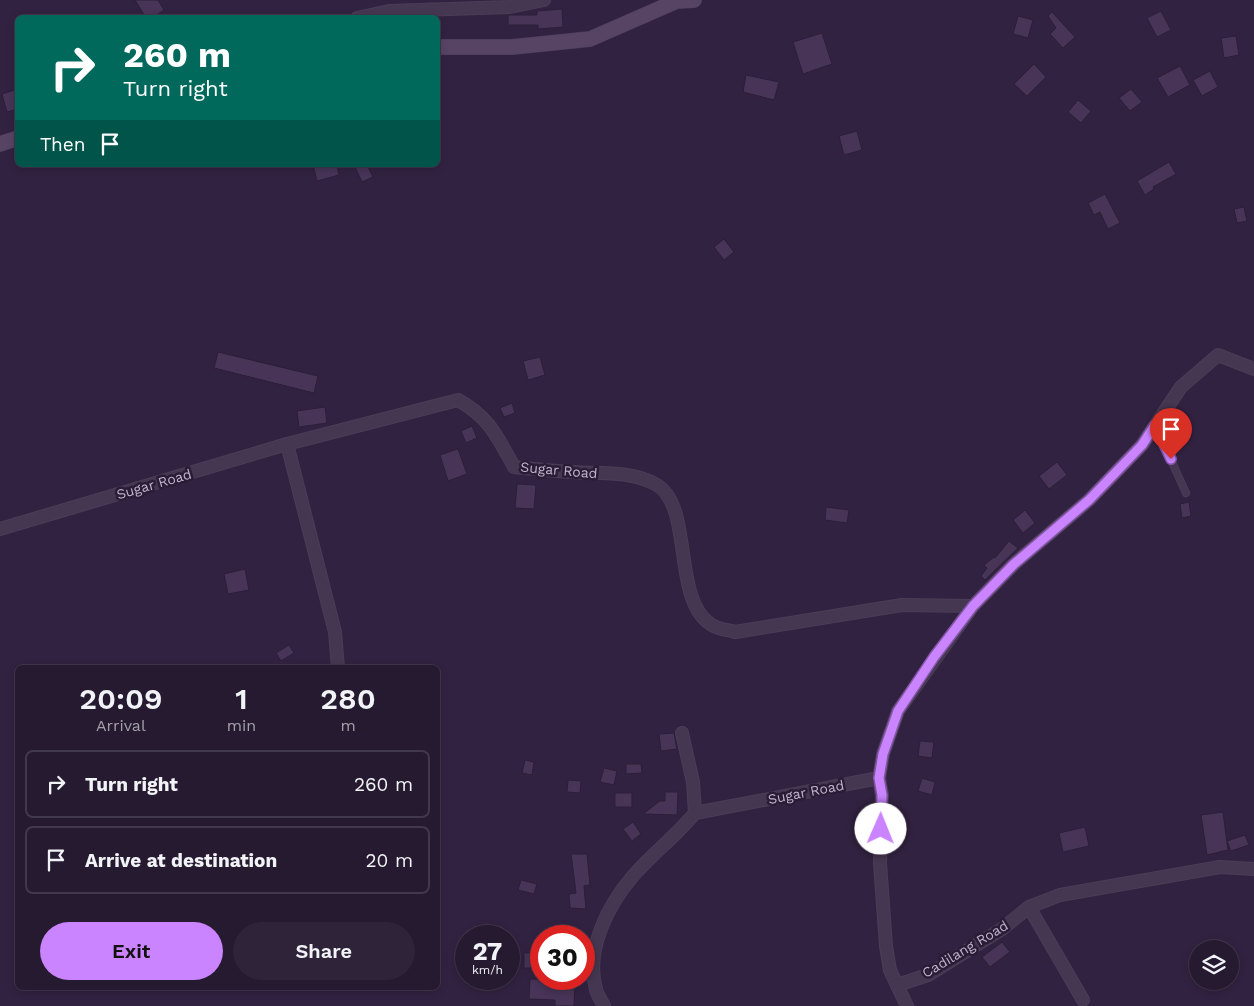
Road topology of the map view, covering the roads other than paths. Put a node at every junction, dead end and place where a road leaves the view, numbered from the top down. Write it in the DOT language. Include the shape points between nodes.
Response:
graph roads {
  1 [pos="544,0"];
  2 [pos="694,0"];
  3 [pos="371,15"];
  4 [pos="440,47"];
  5 [pos="15,139"];
  6 [pos="0,144"];
  7 [pos="1254,369"];
  8 [pos="1155,425"];
  9 [pos="287,444"];
  10 [pos="1186,493"];
  11 [pos="0,529"];
  12 [pos="973,606"];
  13 [pos="338,665"];
  14 [pos="682,733"];
  15 [pos="879,778"];
  16 [pos="695,813"];
  17 [pos="1254,869"];
  18 [pos="1029,907"];
  19 [pos="897,986"];
  20 [pos="1083,1000"];
  21 [pos="604,1006"];
  22 [pos="908,1006"];
  1 -- 3 [label="street" via="510,7 389,11"];
  2 -- 4 [label="street" via="677,1 590,39 512,47"];
  5 -- 6 [label="street"];
  7 -- 8 [label="street" via="1218,355 1181,387"];
  8 -- 10 [label="lane"];
  8 -- 12 [label="street" via="1142,445 1089,500 1014,564"];
  9 -- 11 [label="street, Sugar Road"];
  9 -- 12 [label="street, Sugar Road" via="458,400 477,410 497,436 514,467 634,475 657,485 667,494 676,510 689,588 703,617 716,627 735,632 902,605"];
  9 -- 13 [label="street" via="335,632"];
  12 -- 15 [label="street" via="898,711 883,754"];
  14 -- 16 [label="street" via="693,782"];
  15 -- 16 [label="street, Sugar Road"];
  15 -- 19 [label="street" via="882,795 880,863 886,946 890,970"];
  16 -- 21 [label="street" via="679,833 633,876 608,910 593,955 596,989"];
  17 -- 18 [label="street, Cadilang Road" via="1220,867 1169,875 1060,895"];
  18 -- 19 [label="street, Cadilang Road" via="1002,929 928,975"];
  18 -- 20 [label="street"];
  19 -- 22 [label="street"];
}
